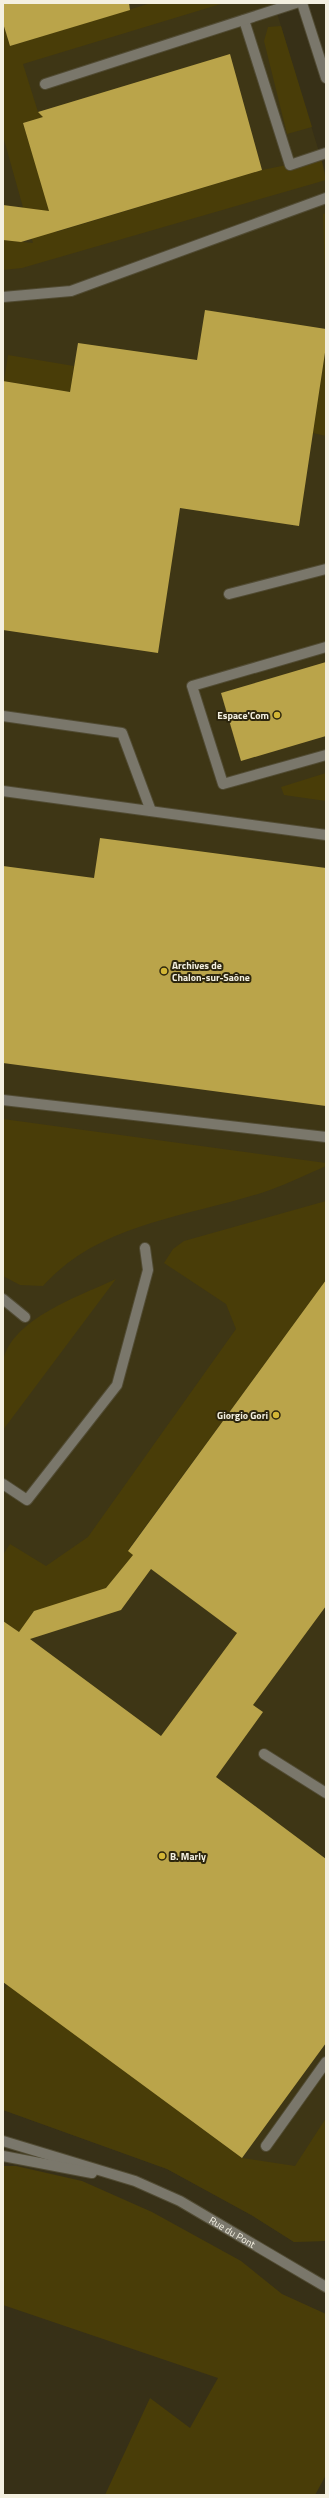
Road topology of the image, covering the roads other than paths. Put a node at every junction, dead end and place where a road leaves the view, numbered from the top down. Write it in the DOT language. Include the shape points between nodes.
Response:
graph roads {
  1 [pos="296,3"];
  2 [pos="302,3"];
  3 [pos="244,20"];
  4 [pos="326,78"];
  5 [pos="45,84"];
  6 [pos="326,153"];
  7 [pos="326,198"];
  8 [pos="3,297"];
  9 [pos="326,569"];
  10 [pos="229,594"];
  11 [pos="326,647"];
  12 [pos="3,716"];
  13 [pos="326,755"];
  14 [pos="3,791"];
  15 [pos="151,812"];
  16 [pos="326,835"];
  17 [pos="3,1100"];
  18 [pos="326,1137"];
  19 [pos="145,1248"];
  20 [pos="3,1299"];
  21 [pos="25,1317"];
  22 [pos="3,1484"];
  23 [pos="264,1754"];
  24 [pos="326,1792"];
  25 [pos="326,2062"];
  26 [pos="3,2141"];
  27 [pos="266,2146"];
  28 [pos="3,2156"];
  29 [pos="136,2181"];
  30 [pos="326,2287"];
  1 -- 3 [label="street"];
  2 -- 4 [label="street"];
  3 -- 5 [label="street"];
  3 -- 6 [label="street" via="290,165"];
  7 -- 8 [label="street" via="71,291"];
  9 -- 10 [label="street"];
  11 -- 13 [label="street" via="192,686 223,784"];
  12 -- 15 [label="street" via="122,733"];
  14 -- 15 [label="street"];
  15 -- 16 [label="street"];
  17 -- 18 [label="street"];
  19 -- 22 [label="street" via="148,1270 117,1385 27,1500"];
  20 -- 21 [label="street"];
  23 -- 24 [label="street"];
  25 -- 27 [label="street"];
  26 -- 29 [label="street, Rue du Pont"];
  28 -- 29 [label="street, Rue du Pont"];
  29 -- 30 [label="street, Rue du Pont" via="180,2201"];
}
